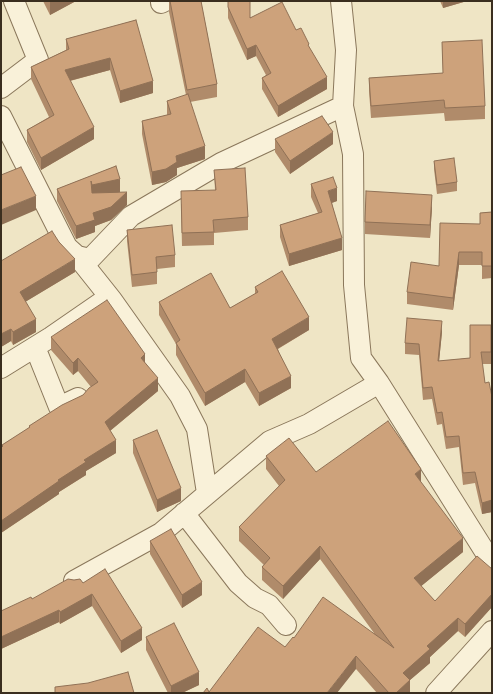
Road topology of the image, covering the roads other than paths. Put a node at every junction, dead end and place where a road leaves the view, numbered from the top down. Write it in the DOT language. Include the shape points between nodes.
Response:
graph roads {
  1 [pos="14,1"];
  2 [pos="160,1"];
  3 [pos="165,1"];
  4 [pos="341,1"];
  5 [pos="1,88"];
  6 [pos="343,106"];
  7 [pos="1,116"];
  8 [pos="77,256"];
  9 [pos="109,297"];
  10 [pos="35,347"];
  11 [pos="1,368"];
  12 [pos="379,383"];
  13 [pos="78,398"];
  14 [pos="207,493"];
  15 [pos="184,513"];
  16 [pos="492,563"];
  17 [pos="74,581"];
  18 [pos="286,625"];
  19 [pos="492,631"];
  20 [pos="436,693"];
  1 -- 5 [label="street" via="38,60"];
  2 -- 3 [label="street"];
  4 -- 6 [label="street" via="346,50"];
  6 -- 8 [label="street" via="221,163 131,216 90,259"];
  6 -- 12 [label="street" via="353,154 354,284 361,358"];
  7 -- 8 [label="street" via="67,247"];
  8 -- 9 [label="street"];
  9 -- 10 [label="street"];
  9 -- 14 [label="street" via="180,396 197,429"];
  10 -- 11 [label="street"];
  10 -- 13 [label="street" via="59,407"];
  12 -- 14 [label="street" via="309,424 270,441"];
  12 -- 16 [label="street"];
  14 -- 15 [label="street"];
  15 -- 17 [label="street" via="161,533"];
  15 -- 18 [label="street" via="238,583 255,598 269,605"];
  19 -- 20 [label="street"];
}
